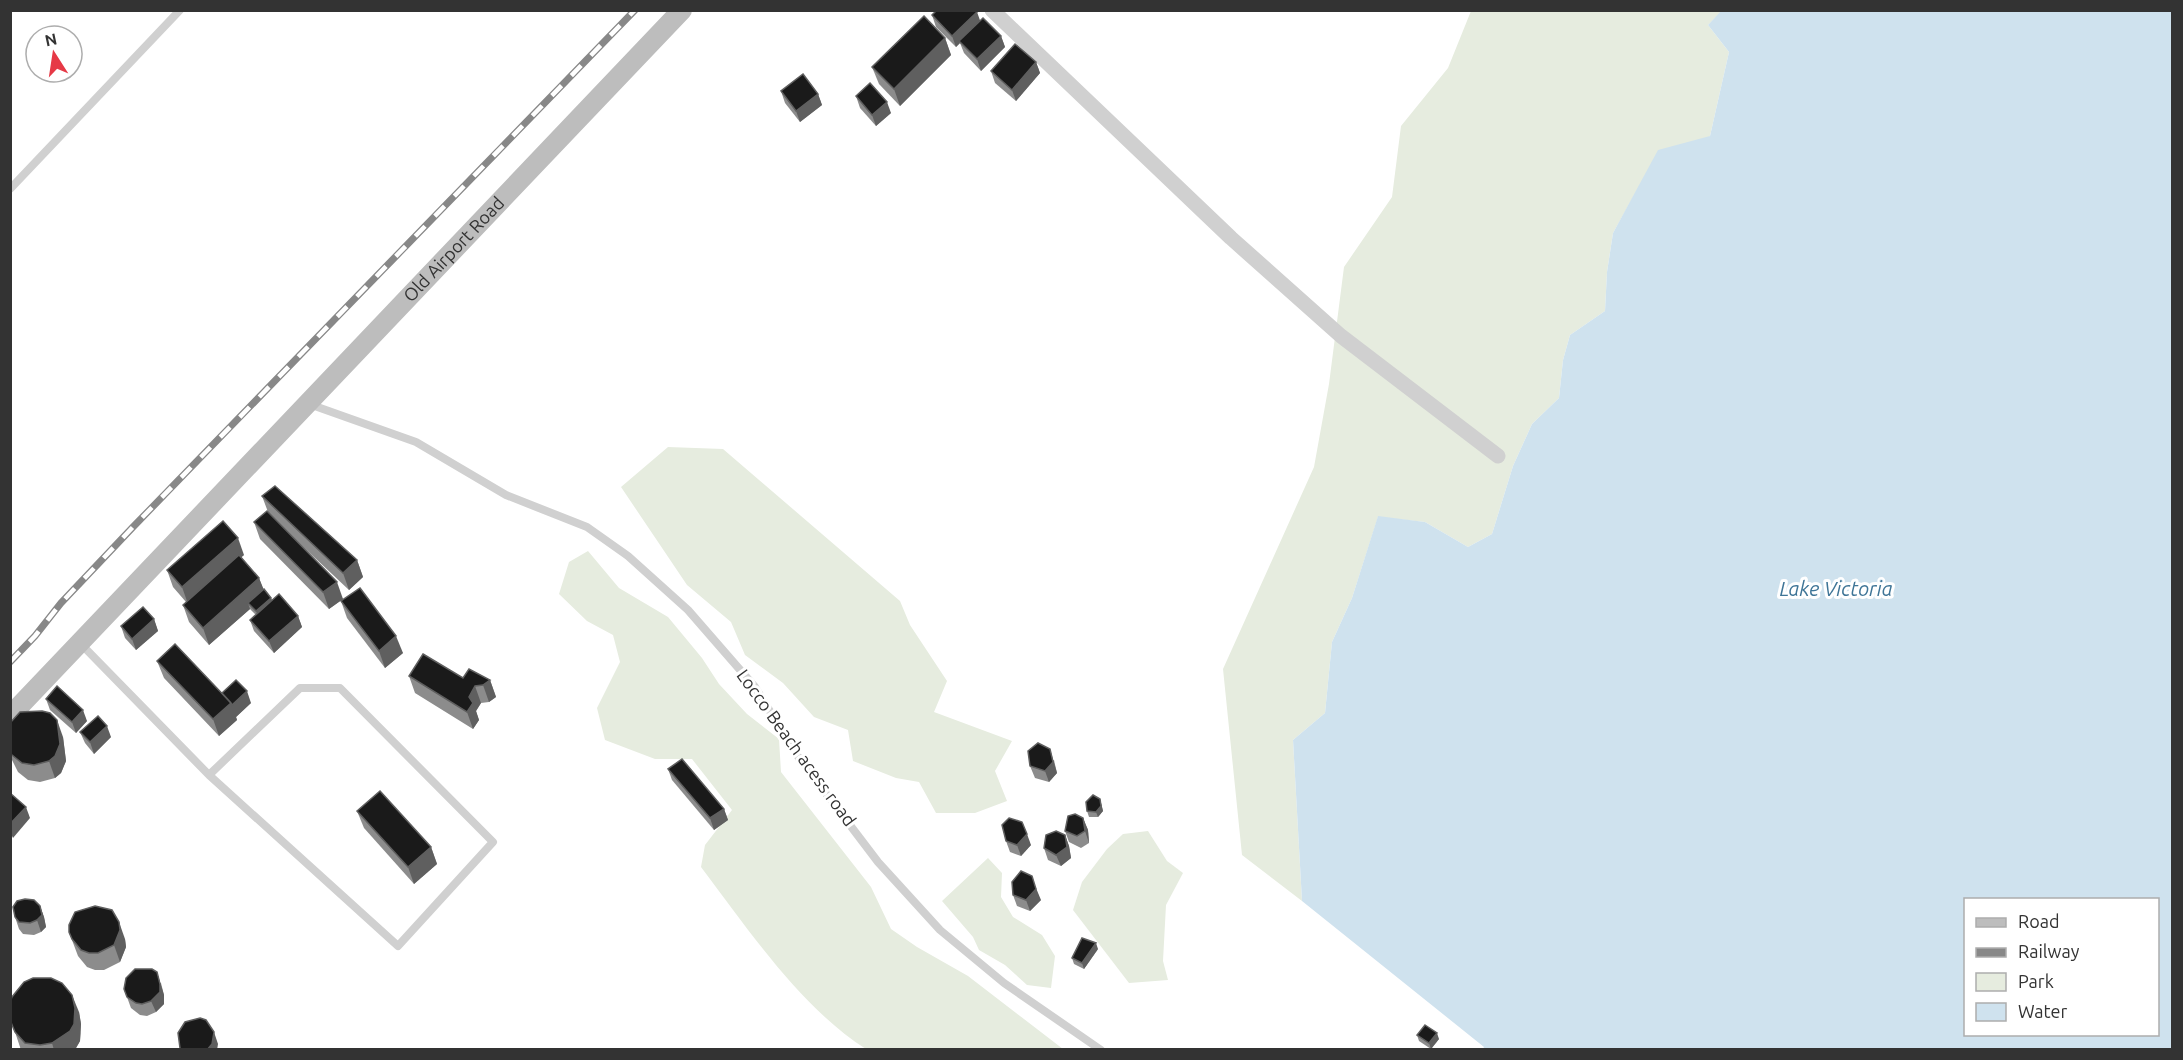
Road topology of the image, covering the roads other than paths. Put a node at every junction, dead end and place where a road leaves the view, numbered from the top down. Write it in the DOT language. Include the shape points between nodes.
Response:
graph roads {
  1 [pos="180,10"];
  2 [pos="682,10"];
  3 [pos="992,10"];
  4 [pos="10,189"];
  5 [pos="308,404"];
  6 [pos="1498,456"];
  7 [pos="80,643"];
  8 [pos="10,716"];
  9 [pos="209,775"];
  10 [pos="1101,1050"];
  1 -- 4 [label="lane"];
  2 -- 5 [label="main road, Old Airport Road"];
  3 -- 6 [label="street" via="1231,238 1333,328"];
  5 -- 7 [label="main road, Old Airport Road"];
  5 -- 10 [label="lane, Locco Beach acess road" via="416,442 506,495 587,527 628,556 688,610 755,687 799,758 878,861 940,930 1004,983"];
  7 -- 8 [label="main road, Old Airport Road"];
  7 -- 9 [label="lane"];
  9 -- 9 [label="lane" via="398,946 493,842 340,688 300,688"];
}
